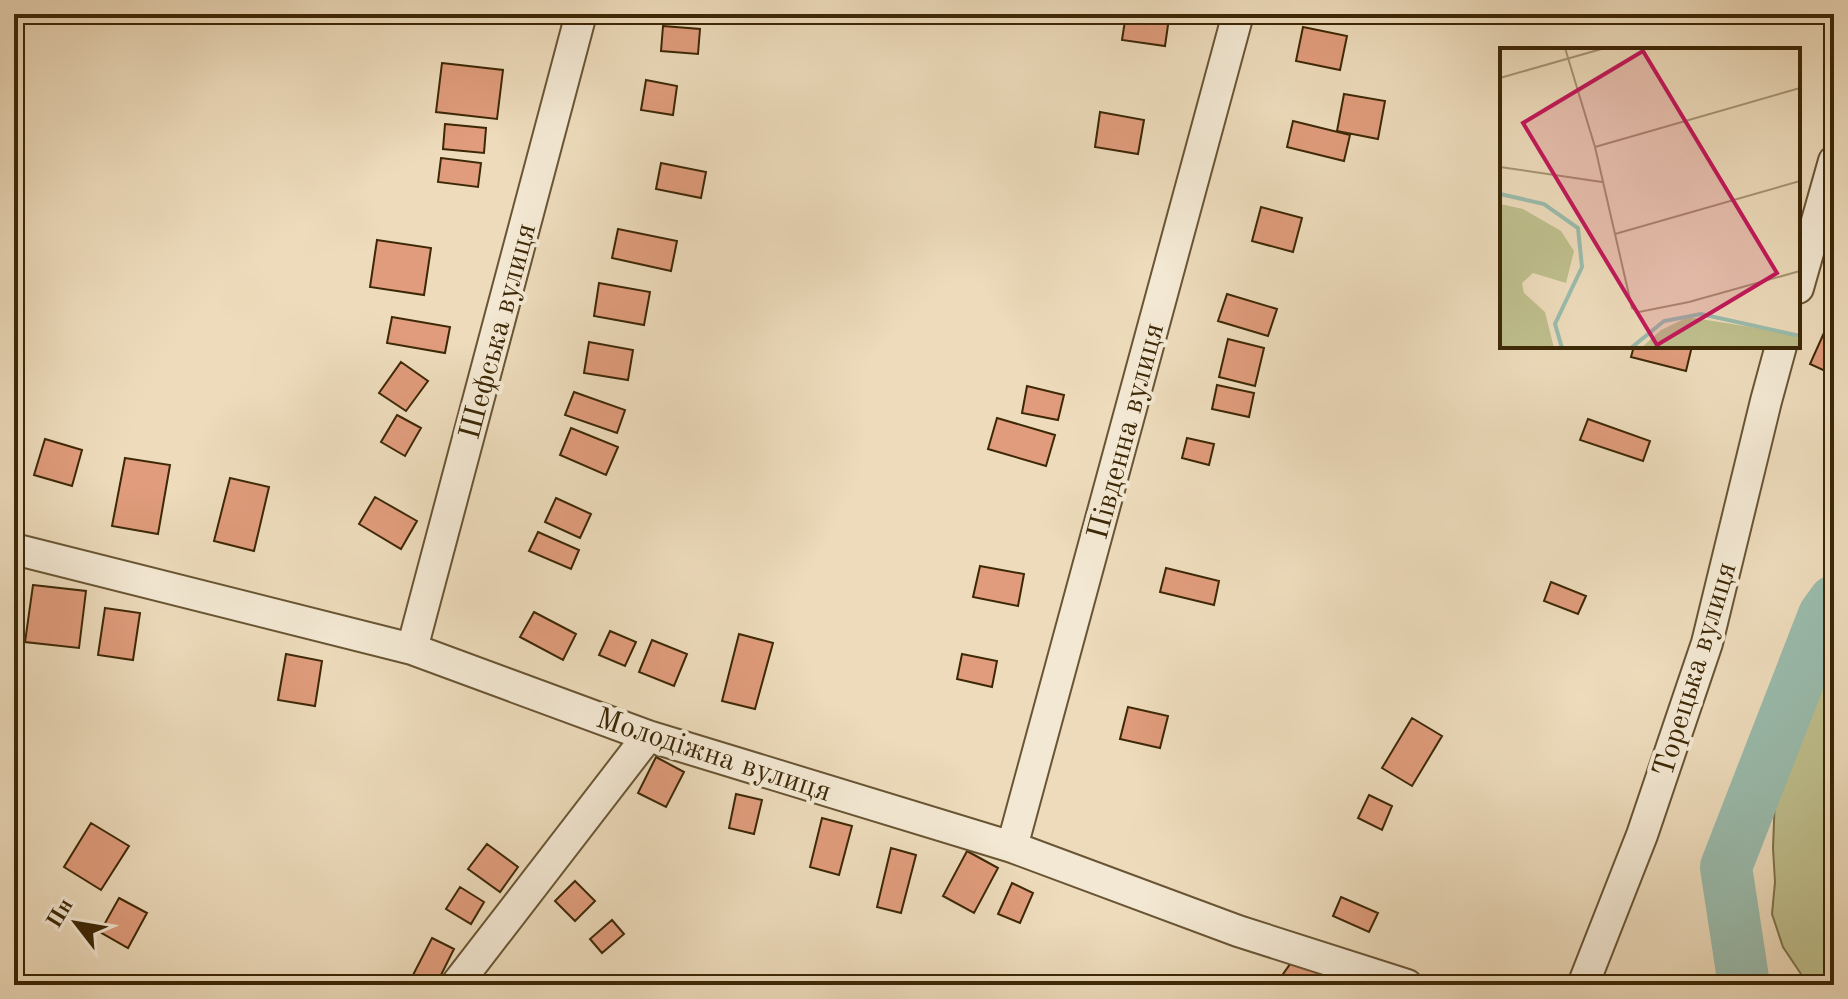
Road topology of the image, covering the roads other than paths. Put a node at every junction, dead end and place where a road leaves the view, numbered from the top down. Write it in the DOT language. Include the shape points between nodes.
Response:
graph roads {
  1 [pos="581,14"];
  2 [pos="1238,14"];
  3 [pos="1834,161"];
  4 [pos="1800,281"];
  5 [pos="1780,348"];
  6 [pos="14,549"];
  7 [pos="412,649"];
  8 [pos="648,736"];
  9 [pos="1012,847"];
  10 [pos="456,985"];
  11 [pos="1407,985"];
  12 [pos="1583,985"];
  1 -- 7 [label="street, Шефська вулиця"];
  2 -- 9 [label="street, Південна вулиця"];
  3 -- 4 [label="street"];
  5 -- 12 [label="street, Торецька вулиця" via="1707,643 1642,835"];
  6 -- 7 [label="street, Молодіжна вулиця"];
  7 -- 8 [label="street, Молодіжна вулиця"];
  8 -- 9 [label="street, Молодіжна вулиця"];
  8 -- 10 [label="street"];
  9 -- 11 [label="street, Молодіжна вулиця" via="1238,931"];
}
